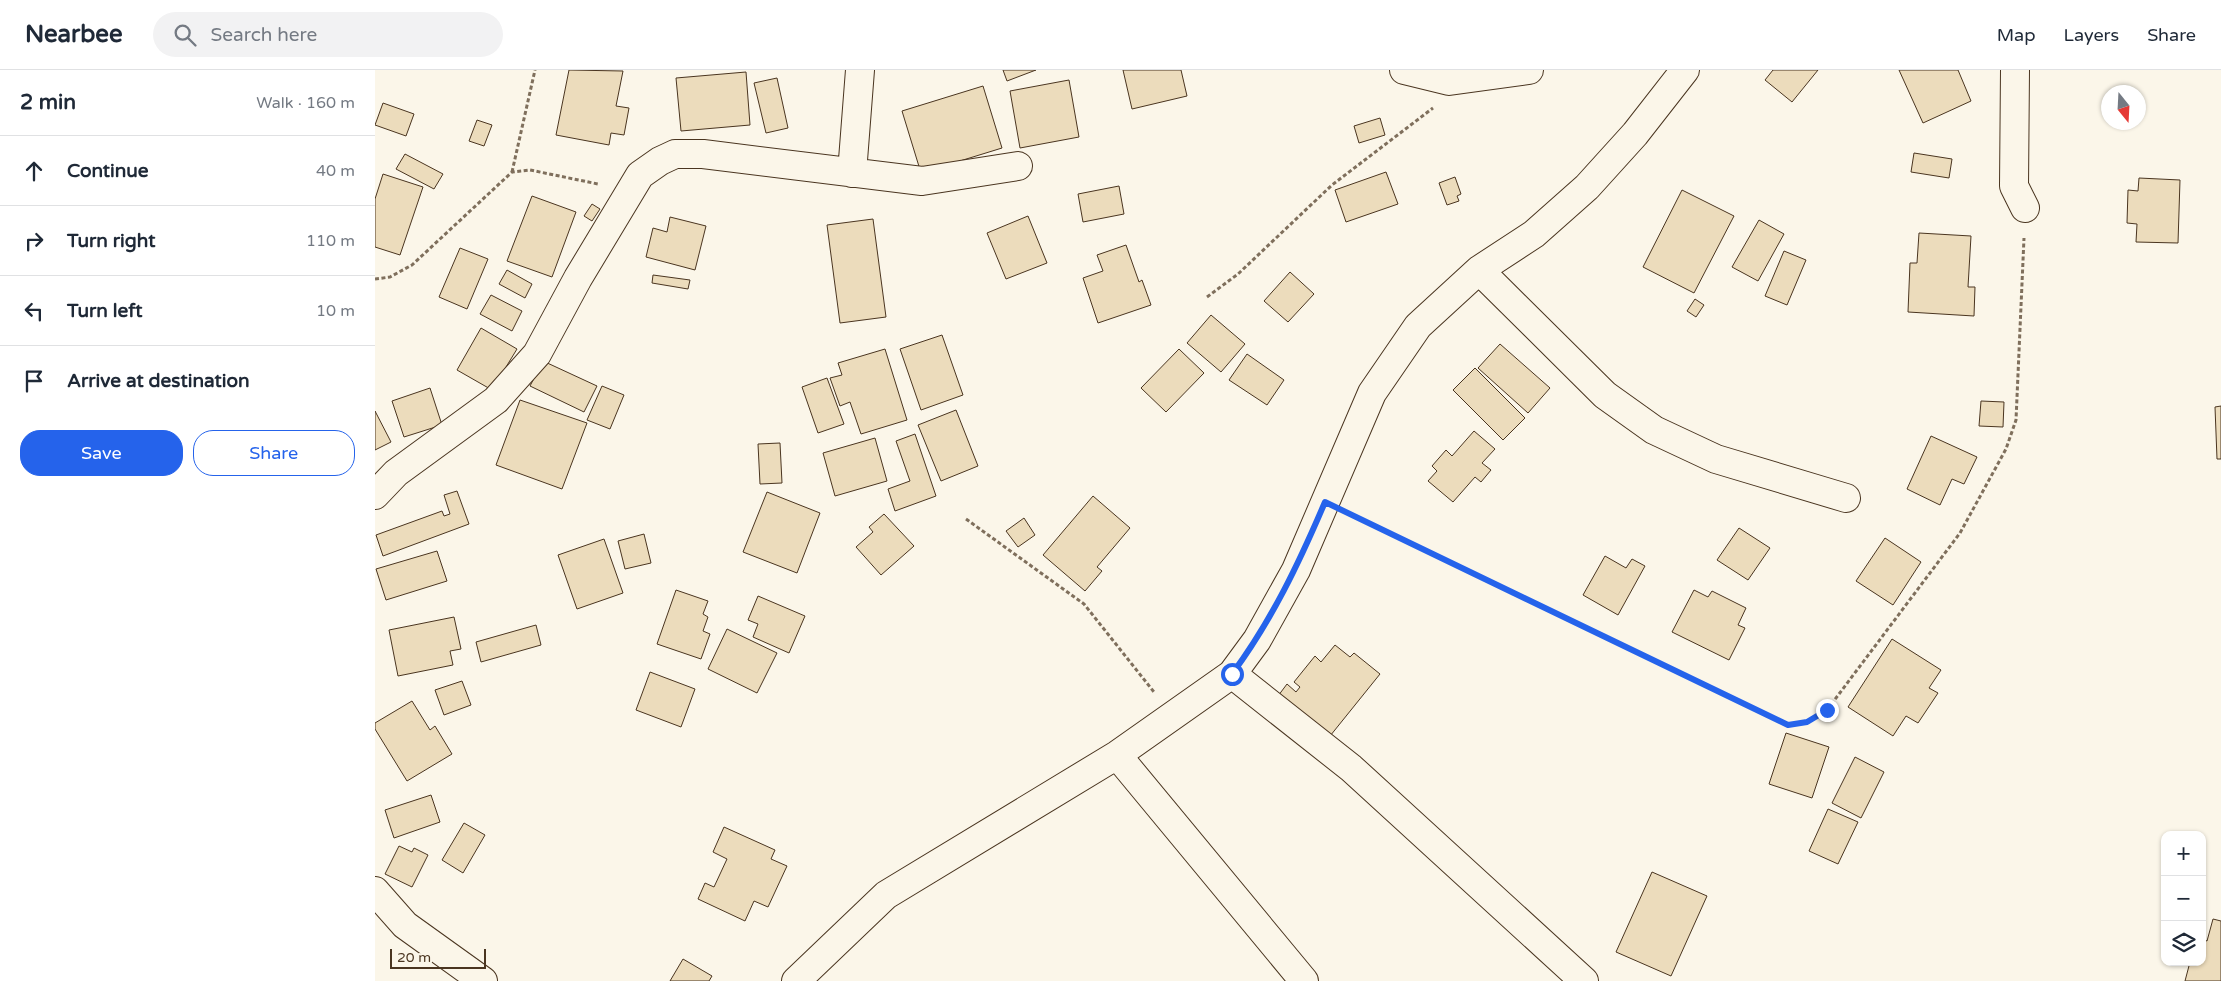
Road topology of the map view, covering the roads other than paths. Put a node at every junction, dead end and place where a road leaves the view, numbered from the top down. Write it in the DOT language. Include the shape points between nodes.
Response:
graph roads {
  1 [pos="861,70"];
  2 [pos="1404,70"];
  3 [pos="1529,70"];
  4 [pos="1685,70"];
  5 [pos="2015,70"];
  6 [pos="1018,166"];
  7 [pos="852,173"];
  8 [pos="2025,208"];
  9 [pos="1479,270"];
  10 [pos="375,495"];
  11 [pos="1845,498"];
  12 [pos="1232,674"];
  13 [pos="1117,756"];
  14 [pos="375,891"];
  15 [pos="483,981"];
  16 [pos="796,981"];
  17 [pos="1304,981"];
  18 [pos="1584,981"];
  1 -- 7 [label="street"];
  2 -- 3 [label="street" via="1449,81"];
  4 -- 9 [label="street" via="1635,134 1587,187 1534,234"];
  5 -- 8 [label="street" via="2014,186"];
  6 -- 7 [label="street" via="921,181"];
  7 -- 10 [label="street" via="703,154 675,154 660,161 640,175 537,354 496,400 396,473"];
  9 -- 11 [label="street" via="1605,395 1654,430 1716,459"];
  9 -- 12 [label="street" via="1418,326 1372,392 1296,570 1257,640"];
  12 -- 13 [label="street"];
  12 -- 18 [label="street" via="1351,768"];
  13 -- 16 [label="street" via="886,895"];
  13 -- 17 [label="street"];
  14 -- 15 [label="street" via="405,925"];
}
